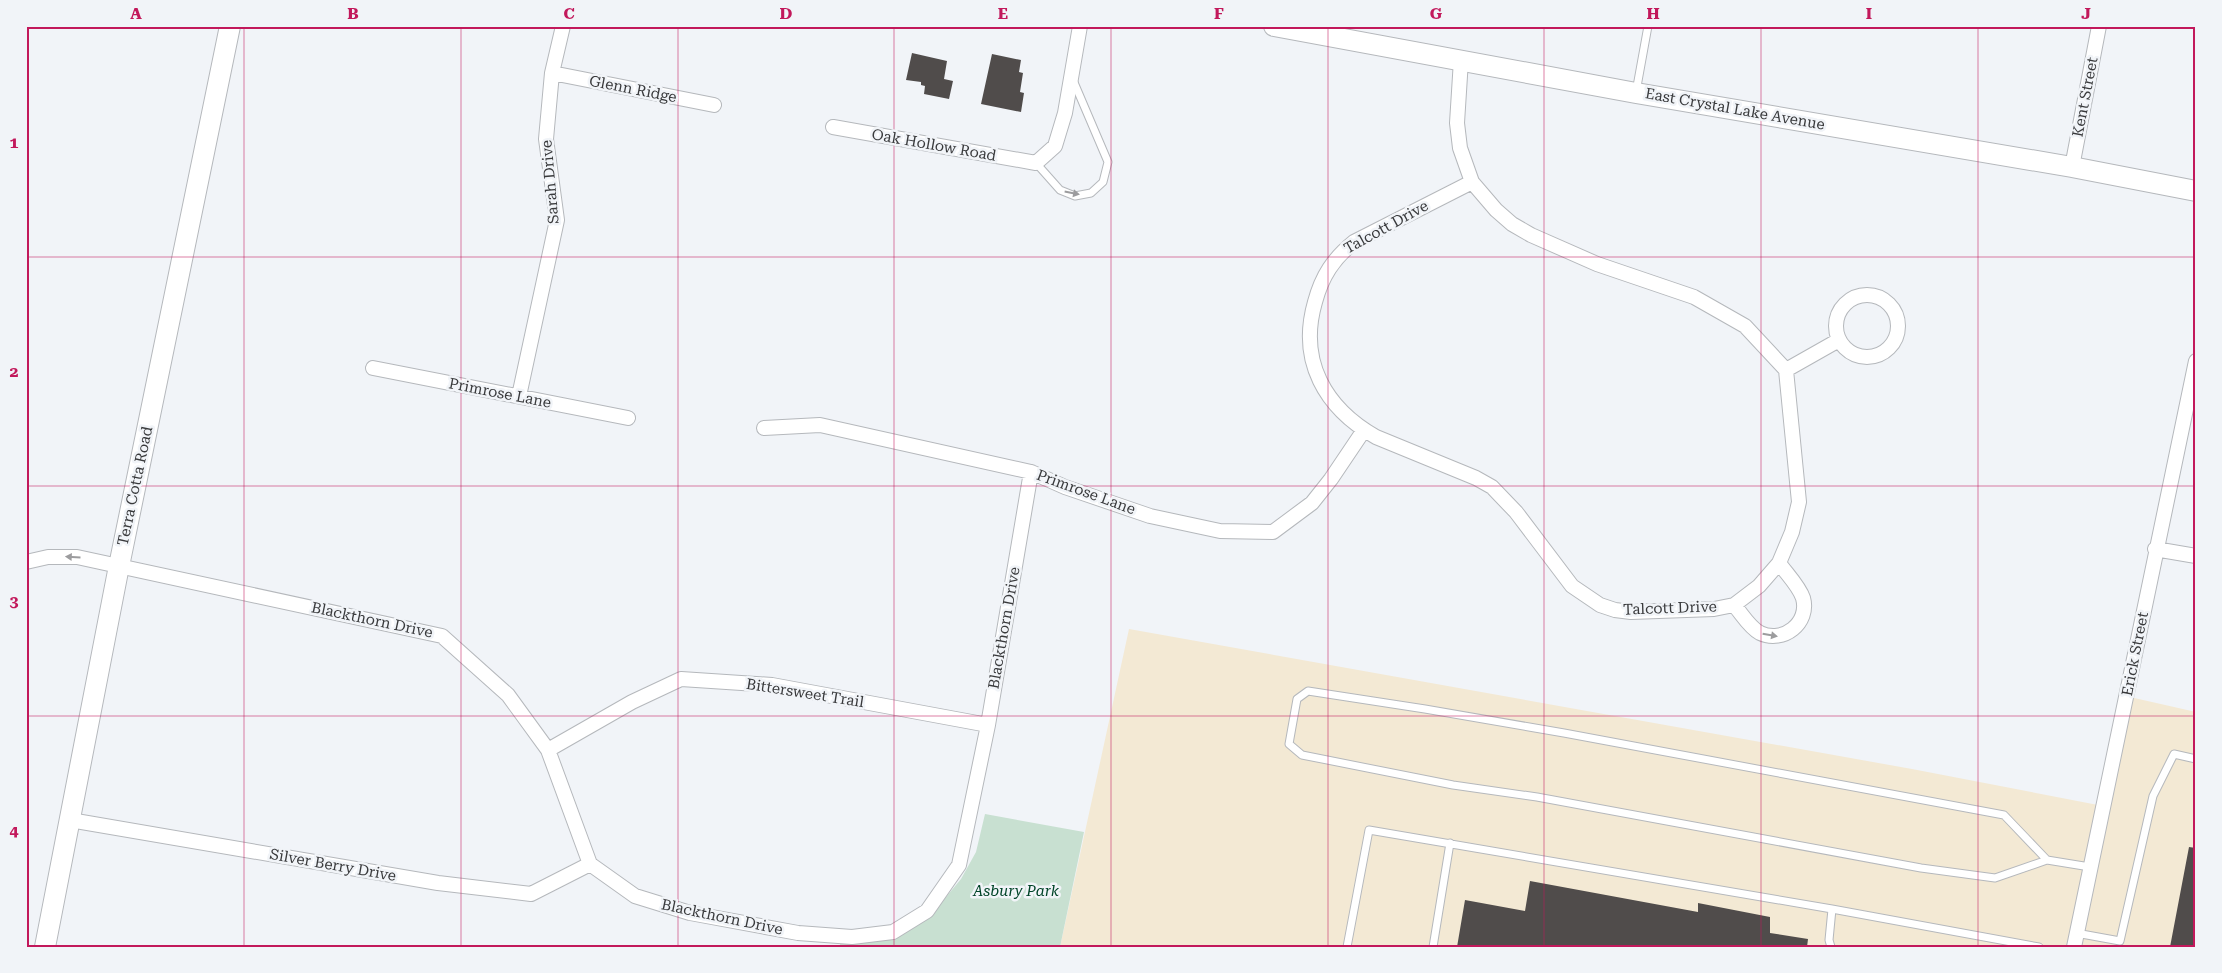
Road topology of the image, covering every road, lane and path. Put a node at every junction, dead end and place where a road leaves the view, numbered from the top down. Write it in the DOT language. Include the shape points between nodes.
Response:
graph roads {
  1 [pos="230,26"];
  2 [pos="563,26"];
  3 [pos="1080,26"];
  4 [pos="1274,26"];
  5 [pos="1648,26"];
  6 [pos="2099,26"];
  7 [pos="1461,60"];
  8 [pos="552,73"];
  9 [pos="1072,77"];
  10 [pos="1636,92"];
  11 [pos="714,105"];
  12 [pos="833,127"];
  13 [pos="1036,164"];
  14 [pos="2072,167"];
  15 [pos="1472,182"];
  16 [pos="2196,191"];
  17 [pos="1839,340"];
  18 [pos="2196,361"];
  19 [pos="373,368"];
  20 [pos="1786,370"];
  21 [pos="519,396"];
  22 [pos="628,418"];
  23 [pos="764,428"];
  24 [pos="1364,430"];
  25 [pos="1031,472"];
  26 [pos="2155,549"];
  27 [pos="2196,556"];
  28 [pos="26,562"];
  29 [pos="1779,563"];
  30 [pos="119,566"];
  31 [pos="1734,604"];
  32 [pos="988,725"];
  33 [pos="548,750"];
  34 [pos="2196,759"];
  35 [pos="70,820"];
  36 [pos="1450,844"];
  37 [pos="2047,860"];
  38 [pos="590,864"];
  39 [pos="2090,867"];
  40 [pos="1832,909"];
  41 [pos="2075,940"];
  42 [pos="45,947"];
  43 [pos="1347,947"];
  44 [pos="1433,947"];
  45 [pos="1831,947"];
  46 [pos="2039,947"];
  1 -- 30 [label="street, Terra Cotta Road"];
  2 -- 8 [label="street, Sarah Drive"];
  3 -- 9 [label="street"];
  4 -- 7 [label="street, East Crystal Lake Avenue"];
  5 -- 10 [label="lane"];
  6 -- 14 [label="street, Kent Street"];
  7 -- 10 [label="street, East Crystal Lake Avenue"];
  7 -- 15 [label="street" via="1457,123 1460,148"];
  8 -- 11 [label="street, Glenn Ridge"];
  8 -- 21 [label="street, Sarah Drive" via="546,139 557,220"];
  9 -- 13 [label="street" via="1055,146"];
  13 -- 9 [label="lane, one-way" via="1060,190 1075,196 1091,193 1103,182 1108,162"];
  10 -- 14 [label="street, East Crystal Lake Avenue"];
  12 -- 13 [label="street, Oak Hollow Road"];
  14 -- 16 [label="street, East Crystal Lake Avenue"];
  15 -- 20 [label="street" via="1496,210 1532,236 1596,264 1694,297 1745,326"];
  15 -- 24 [label="street, Talcott Drive" via="1354,242 1339,254 1325,274 1309,324 1311,355 1317,373 1340,410"];
  17 -- 17 [label="street" via="1844,348 1862,357 1881,354 1894,340 1897,320 1887,302 1867,295 1857,297 1840,310 1836,319"];
  17 -- 20 [label="street"];
  18 -- 26 [label="street, Erick Street"];
  19 -- 21 [label="street, Primrose Lane"];
  20 -- 29 [label="street, Talcott Drive" via="1799,502 1792,532"];
  21 -- 22 [label="street, Primrose Lane"];
  23 -- 25 [label="street, Primrose Lane" via="820,425"];
  24 -- 25 [label="street, Primrose Lane" via="1312,503 1273,532 1220,531 1150,516"];
  24 -- 31 [label="street, Talcott Drive" via="1492,487 1516,512 1572,586 1600,605 1631,612 1714,609"];
  25 -- 32 [label="street, Blackthorn Drive"];
  26 -- 27 [label="street"];
  26 -- 39 [label="street, Erick Street"];
  30 -- 28 [label="street, Blackthorn Drive, one-way" via="77,556"];
  29 -- 31 [label="street, Talcott Drive" via="1759,586"];
  31 -- 29 [label="street, one-way" via="1751,626 1765,635 1780,636 1794,629 1801,618 1804,601"];
  30 -- 33 [label="street, Blackthorn Drive" via="442,636 508,695"];
  30 -- 35 [label="street, Terra Cotta Road"];
  32 -- 33 [label="street, Bittersweet Trail" via="772,685 681,678"];
  32 -- 38 [label="street, Blackthorn Drive" via="959,865 927,911 893,932 852,937 798,933 690,913 635,896"];
  33 -- 38 [label="street, Blackthorn Drive"];
  34 -- 41 [label="lane" via="2174,754 2153,796 2120,942"];
  35 -- 38 [label="street, Silver Berry Drive" via="438,882 531,894"];
  35 -- 42 [label="street, Terra Cotta Road"];
  36 -- 40 [label="lane"];
  36 -- 43 [label="lane" via="1369,830"];
  36 -- 44 [label="lane"];
  37 -- 37 [label="lane" via="1995,878 1921,868 1302,755 1289,744 1297,699 1308,691 1425,709 2004,816"];
  37 -- 39 [label="lane"];
  39 -- 41 [label="street, Erick Street"];
  40 -- 45 [label="lane"];
  40 -- 46 [label="lane"];
}
